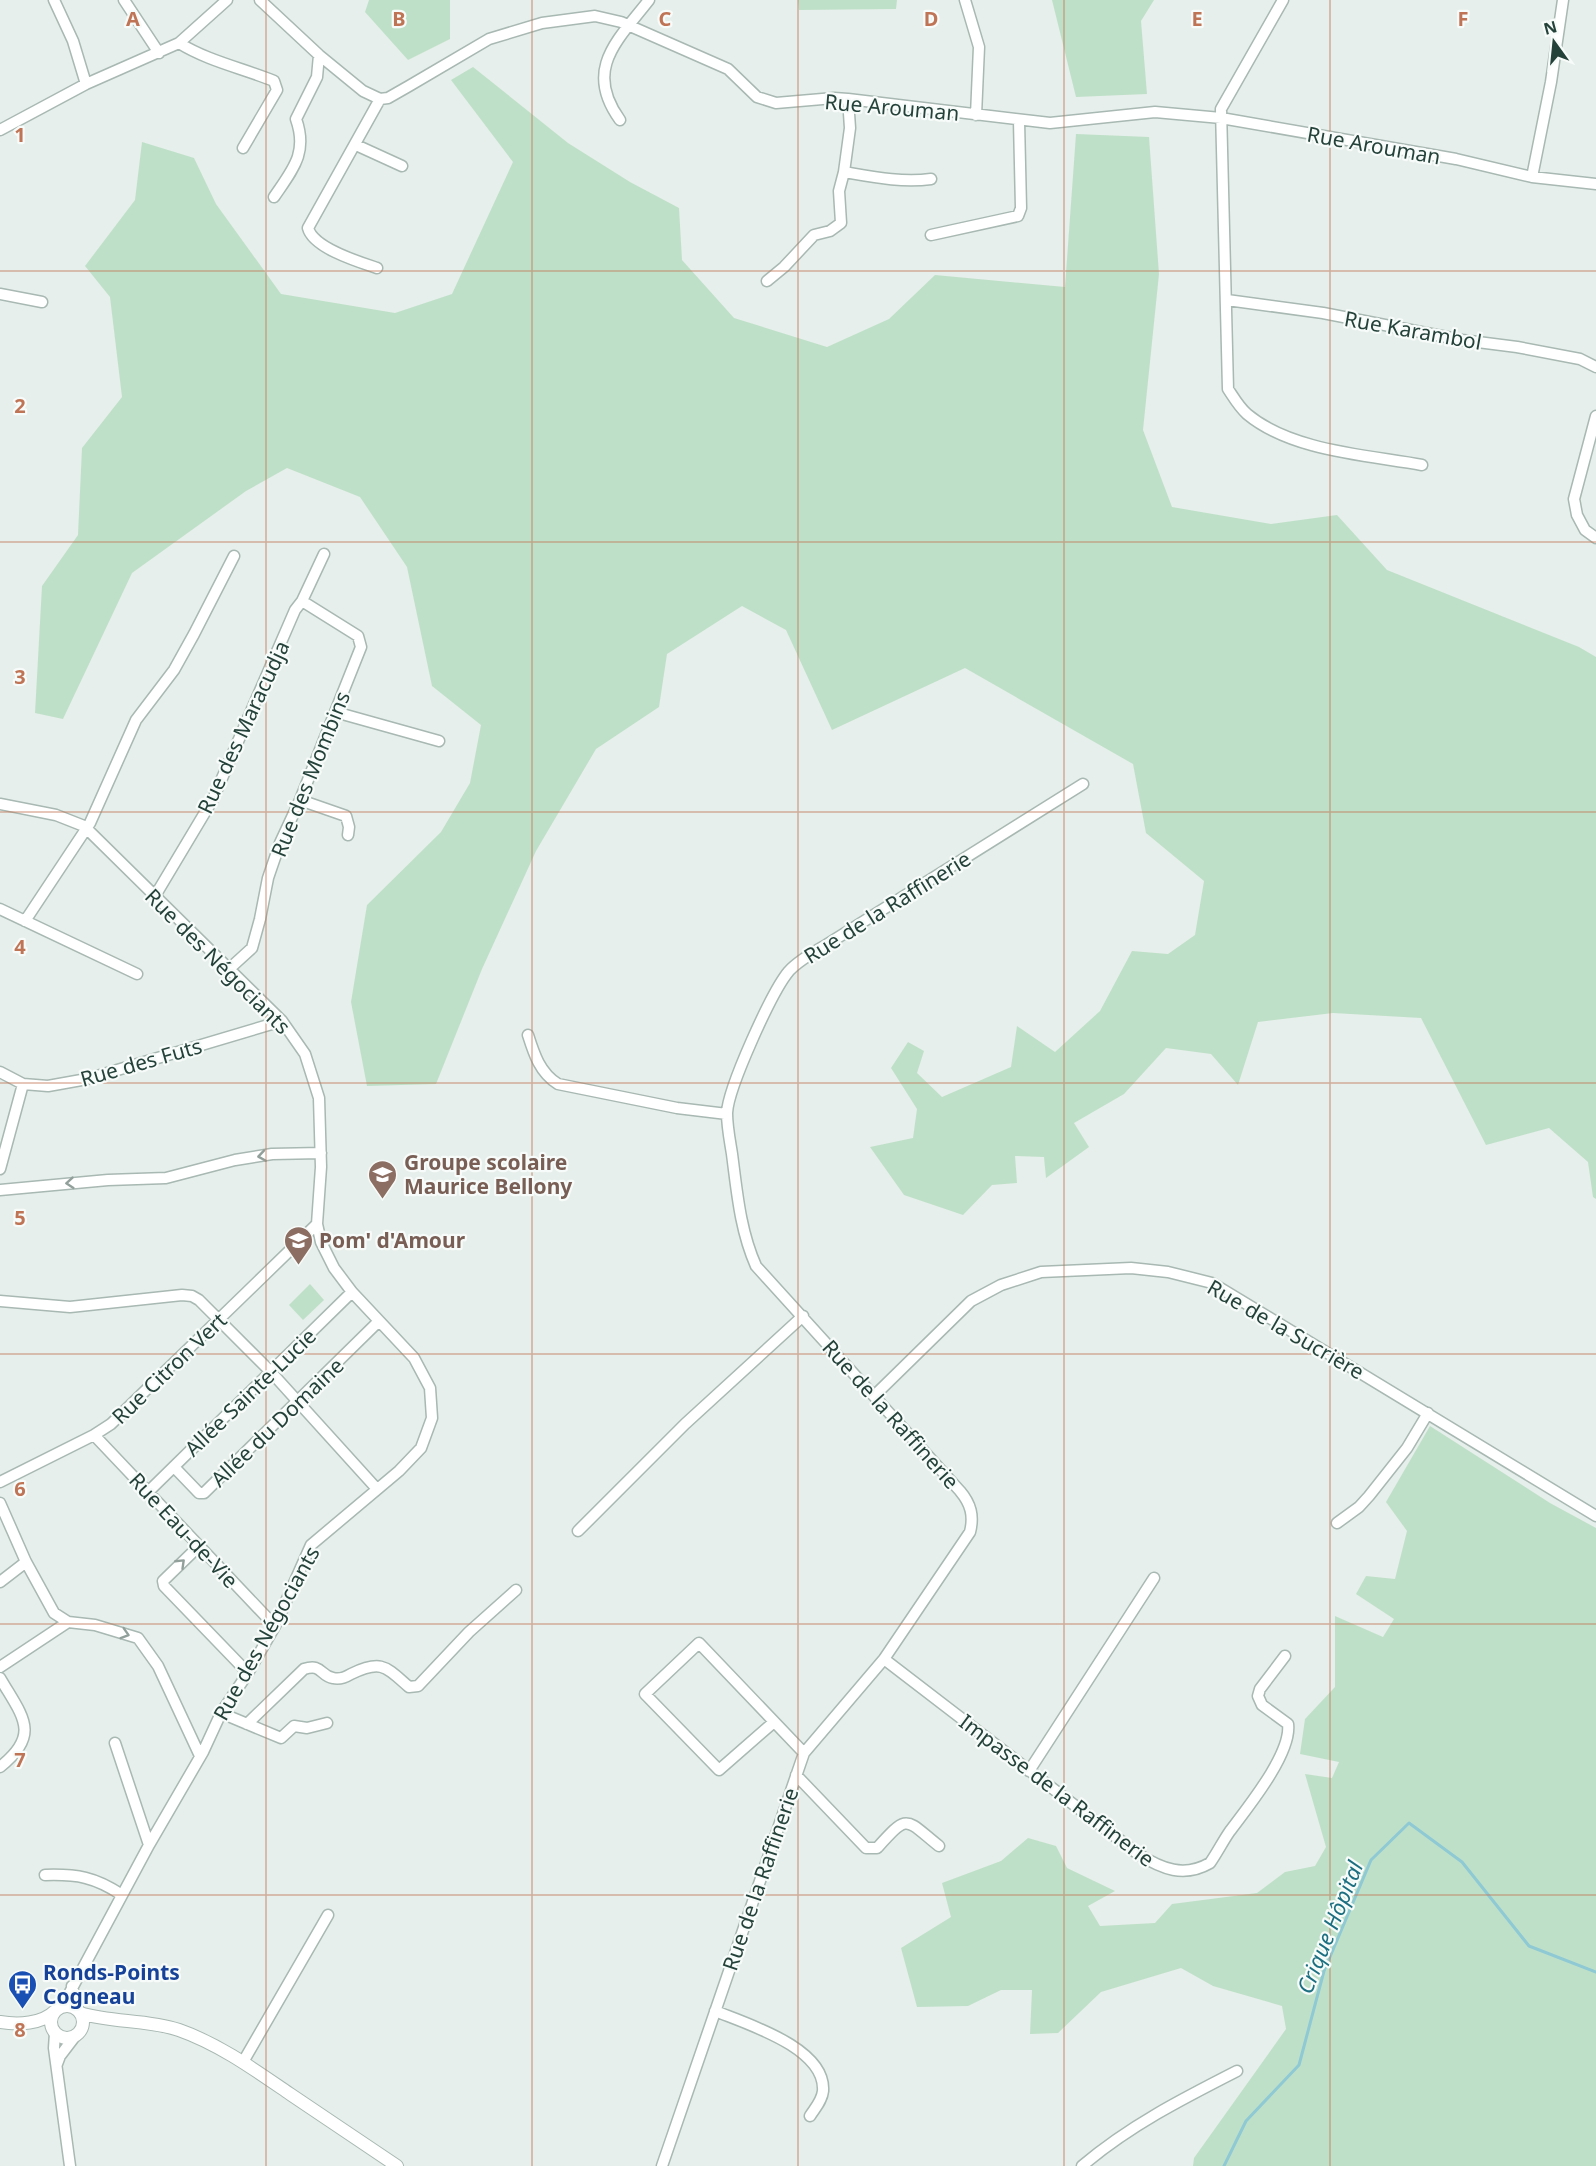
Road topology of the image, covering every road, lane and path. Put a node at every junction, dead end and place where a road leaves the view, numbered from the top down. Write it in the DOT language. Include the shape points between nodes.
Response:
graph roads {
  1 [pos="54,0"];
  2 [pos="124,0"];
  3 [pos="227,0"];
  4 [pos="260,0"];
  5 [pos="649,0"];
  6 [pos="965,0"];
  7 [pos="1283,0"];
  8 [pos="1563,0"];
  9 [pos="630,26"];
  10 [pos="179,43"];
  11 [pos="159,53"];
  12 [pos="319,55"];
  13 [pos="86,84"];
  14 [pos="380,99"];
  15 [pos="848,99"];
  16 [pos="976,115"];
  17 [pos="1221,118"];
  18 [pos="620,120"];
  19 [pos="1019,121"];
  20 [pos="0,130"];
  21 [pos="356,145"];
  22 [pos="243,148"];
  23 [pos="402,165"];
  24 [pos="844,172"];
  25 [pos="1532,177"];
  26 [pos="931,179"];
  27 [pos="1596,184"];
  28 [pos="274,196"];
  29 [pos="931,235"];
  30 [pos="377,268"];
  31 [pos="767,281"];
  32 [pos="0,294"];
  33 [pos="1227,300"];
  34 [pos="42,302"];
  35 [pos="1596,367"];
  36 [pos="1596,416"];
  37 [pos="1422,465"];
  38 [pos="1596,538"];
  39 [pos="324,554"];
  40 [pos="234,556"];
  41 [pos="302,602"];
  42 [pos="335,712"];
  43 [pos="439,741"];
  44 [pos="1083,784"];
  45 [pos="300,800"];
  46 [pos="0,804"];
  47 [pos="86,829"];
  48 [pos="348,835"];
  49 [pos="155,896"];
  50 [pos="0,909"];
  51 [pos="25,921"];
  52 [pos="230,969"];
  53 [pos="137,974"];
  54 [pos="282,1021"];
  55 [pos="528,1035"];
  56 [pos="0,1072"];
  57 [pos="23,1084"];
  58 [pos="727,1114"];
  59 [pos="321,1153"];
  60 [pos="0,1169"];
  61 [pos="0,1190"];
  62 [pos="316,1224"];
  63 [pos="352,1292"];
  64 [pos="0,1301"];
  65 [pos="803,1316"];
  66 [pos="219,1319"];
  67 [pos="378,1321"];
  68 [pos="271,1372"];
  69 [pos="875,1395"];
  70 [pos="299,1402"];
  71 [pos="1428,1413"];
  72 [pos="94,1435"];
  73 [pos="174,1467"];
  74 [pos="0,1482"];
  75 [pos="377,1489"];
  76 [pos="148,1492"];
  77 [pos="0,1503"];
  78 [pos="1596,1516"];
  79 [pos="1337,1523"];
  80 [pos="578,1531"];
  81 [pos="199,1546"];
  82 [pos="26,1562"];
  83 [pos="1154,1578"];
  84 [pos="0,1582"];
  85 [pos="516,1590"];
  86 [pos="68,1622"];
  87 [pos="275,1626"];
  88 [pos="1285,1656"];
  89 [pos="884,1659"];
  90 [pos="0,1667"];
  91 [pos="248,1673"];
  92 [pos="0,1678"];
  93 [pos="221,1713"];
  94 [pos="774,1722"];
  95 [pos="327,1723"];
  96 [pos="247,1724"];
  97 [pos="115,1743"];
  98 [pos="804,1753"];
  99 [pos="200,1756"];
  100 [pos="0,1767"];
  101 [pos="1029,1771"];
  102 [pos="796,1775"];
  103 [pos="149,1845"];
  104 [pos="939,1846"];
  105 [pos="45,1875"];
  106 [pos="122,1895"];
  107 [pos="328,1915"];
  108 [pos="72,1986"];
  109 [pos="59,2009"];
  110 [pos="715,2011"];
  111 [pos="79,2012"];
  112 [pos="108,2020"];
  113 [pos="34,2022"];
  114 [pos="4,2025"];
  115 [pos="53,2030"];
  116 [pos="77,2034"];
  117 [pos="243,2062"];
  118 [pos="57,2065"];
  119 [pos="1237,2071"];
  120 [pos="810,2116"];
  121 [pos="70,2166"];
  122 [pos="397,2166"];
  123 [pos="662,2166"];
  124 [pos="1082,2166"];
  1 -- 13 [label="street" via="73,40"];
  2 -- 11 [label="street"];
  3 -- 10 [label="street"];
  4 -- 12 [label="street"];
  5 -- 9 [label="street"];
  6 -- 16 [label="street" via="979,47"];
  7 -- 17 [label="street" via="1225,101"];
  8 -- 25 [label="street"];
  9 -- 14 [label="street, Rue Arouman" via="595,16 542,22 489,39 399,92"];
  9 -- 15 [label="street, Rue Arouman" via="728,69 757,97 776,103"];
  9 -- 18 [label="street" via="616,40 605,66 604,88 610,107"];
  10 -- 11 [label="street"];
  10 -- 22 [label="street" via="199,55 274,81 277,90"];
  11 -- 13 [label="street"];
  12 -- 14 [label="street" via="363,91"];
  12 -- 28 [label="street" via="317,76 296,119 301,141 297,162"];
  13 -- 20 [label="street"];
  14 -- 21 [label="street"];
  15 -- 16 [label="street, Rue Arouman"];
  15 -- 24 [label="street" via="850,128"];
  16 -- 19 [label="street, Rue Arouman"];
  17 -- 19 [label="street, Rue Arouman" via="1155,112 1050,123"];
  17 -- 25 [label="street, Rue Arouman" via="1456,159"];
  17 -- 33 [label="street"];
  19 -- 29 [label="street" via="1018,216"];
  21 -- 23 [label="street"];
  21 -- 30 [label="street" via="308,228 310,234 342,256"];
  24 -- 26 [label="street" via="917,181"];
  24 -- 31 [label="street" via="839,191 841,224 814,235"];
  25 -- 27 [label="street, Rue Arouman"];
  32 -- 34 [label="street"];
  33 -- 35 [label="street, Rue Karambol" via="1517,347 1580,359"];
  33 -- 37 [label="street" via="1228,389 1247,414 1289,438"];
  36 -- 38 [label="street" via="1574,499 1585,530"];
  39 -- 41 [label="street, Rue des Maracudja"];
  40 -- 47 [label="street" via="174,670 136,720"];
  41 -- 42 [label="street, Rue des Mombins" via="358,636 360,641"];
  41 -- 49 [label="street, Rue des Maracudja" via="295,610 213,799"];
  42 -- 43 [label="street"];
  42 -- 45 [label="street, Rue des Mombins"];
  44 -- 58 [label="street, Rue de la Raffinerie" via="790,970 759,1025 731,1092"];
  45 -- 48 [label="street" via="346,816"];
  45 -- 52 [label="street, Rue des Mombins" via="274,859 252,948"];
  46 -- 47 [label="street, Rue des Négociants" via="56,814"];
  47 -- 49 [label="street, Rue des Négociants"];
  47 -- 51 [label="street"];
  49 -- 52 [label="street, Rue des Négociants"];
  50 -- 51 [label="street"];
  51 -- 53 [label="street"];
  52 -- 54 [label="street, Rue des Négociants"];
  54 -- 57 [label="street, Rue des Futs" via="87,1079 48,1086"];
  54 -- 59 [label="street, Rue des Négociants" via="305,1054 319,1098"];
  55 -- 58 [label="street" via="540,1067 558,1084 676,1108"];
  56 -- 57 [label="street, Rue des Futs"];
  57 -- 60 [label="street"];
  58 -- 65 [label="street, Rue de la Raffinerie" via="739,1211 748,1248 756,1266"];
  59 -- 61 [label="street, one-way" via="272,1154 166,1178"];
  59 -- 62 [label="street, Rue des Négociants"];
  62 -- 63 [label="street, Rue des Négociants" via="334,1268"];
  62 -- 66 [label="street, Rue Citron Vert"];
  63 -- 67 [label="street, Rue des Négociants"];
  63 -- 68 [label="street, Allée Sainte-Lucie"];
  64 -- 66 [label="street" via="70,1307 182,1295 200,1300"];
  65 -- 69 [label="street, Rue de la Raffinerie"];
  65 -- 80 [label="street" via="685,1424"];
  66 -- 68 [label="street"];
  66 -- 72 [label="street, Rue Citron Vert" via="111,1424"];
  67 -- 70 [label="street, Allée du Domaine"];
  67 -- 75 [label="street, Rue des Négociants" via="414,1358 430,1388 432,1418 421,1448"];
  68 -- 70 [label="street"];
  68 -- 73 [label="street, Allée Sainte-Lucie"];
  69 -- 71 [label="street, Rue de la Sucrière" via="970,1301 1001,1285 1041,1272 1131,1268 1212,1283"];
  69 -- 89 [label="street, Rue de la Raffinerie" via="965,1496 972,1522 970,1532"];
  70 -- 73 [label="street, Allée du Domaine" via="204,1493 199,1493"];
  70 -- 75 [label="street"];
  71 -- 78 [label="street, Rue de la Sucrière"];
  71 -- 79 [label="street" via="1369,1496"];
  72 -- 74 [label="street, Rue Citron Vert"];
  72 -- 76 [label="street, Rue Eau-de-Vie"];
  73 -- 76 [label="street, Allée Sainte-Lucie"];
  75 -- 87 [label="street, Rue des Négociants" via="311,1545"];
  76 -- 81 [label="street, Rue Eau-de-Vie"];
  77 -- 82 [label="street"];
  81 -- 87 [label="street, Rue Eau-de-Vie"];
  91 -- 81 [label="street, one-way" via="164,1586 163,1581"];
  82 -- 84 [label="street"];
  82 -- 86 [label="street" via="54,1613"];
  83 -- 101 [label="street"];
  85 -- 96 [label="street" via="418,1686 410,1687 377,1665 338,1678 311,1667 304,1669"];
  86 -- 90 [label="street"];
  86 -- 99 [label="street, one-way" via="96,1625 138,1638 158,1666"];
  87 -- 91 [label="street, Rue des Négociants"];
  88 -- 101 [label="street, Impasse de la Raffinerie" via="1258,1696 1262,1705 1288,1724 1286,1741 1260,1789 1210,1863 1201,1868 1176,1871 1149,1861"];
  89 -- 98 [label="street, Rue de la Raffinerie"];
  89 -- 101 [label="street, Impasse de la Raffinerie"];
  91 -- 93 [label="street, Rue des Négociants"];
  92 -- 100 [label="street" via="21,1714 26,1733 17,1754"];
  93 -- 96 [label="street"];
  93 -- 99 [label="street, Rue des Négociants"];
  94 -- 94 [label="street" via="699,1643 645,1694 719,1770"];
  94 -- 98 [label="street"];
  95 -- 96 [label="street" via="307,1728 294,1726 281,1738"];
  97 -- 103 [label="street"];
  98 -- 102 [label="street, Rue de la Raffinerie"];
  99 -- 103 [label="street, Rue des Négociants"];
  102 -- 104 [label="street" via="866,1848 877,1848 903,1822 911,1823"];
  102 -- 110 [label="street, Rue de la Raffinerie"];
  103 -- 106 [label="street, Rue des Négociants"];
  105 -- 106 [label="street" via="78,1875 99,1881"];
  106 -- 108 [label="street, Rue des Négociants"];
  107 -- 117 [label="street"];
  108 -- 109 [label="street, Rue des Négociants"];
  108 -- 111 [label="street"];
  109 -- 111 [label="street" via="70,2007"];
  109 -- 113 [label="street"];
  109 -- 115 [label="street" via="51,2018"];
  110 -- 120 [label="street" via="802,2052 814,2065 822,2079 823,2092"];
  110 -- 123 [label="street, Rue de la Raffinerie"];
  111 -- 112 [label="street"];
  111 -- 116 [label="street" via="83,2023"];
  112 -- 116 [label="street"];
  112 -- 117 [label="street" via="164,2026 191,2035"];
  113 -- 114 [label="street"];
  113 -- 115 [label="street"];
  115 -- 116 [label="street" via="65,2038"];
  115 -- 118 [label="street"];
  116 -- 118 [label="street"];
  117 -- 122 [label="street"];
  118 -- 121 [label="street"];
  119 -- 124 [label="street" via="1160,2111"];
}
